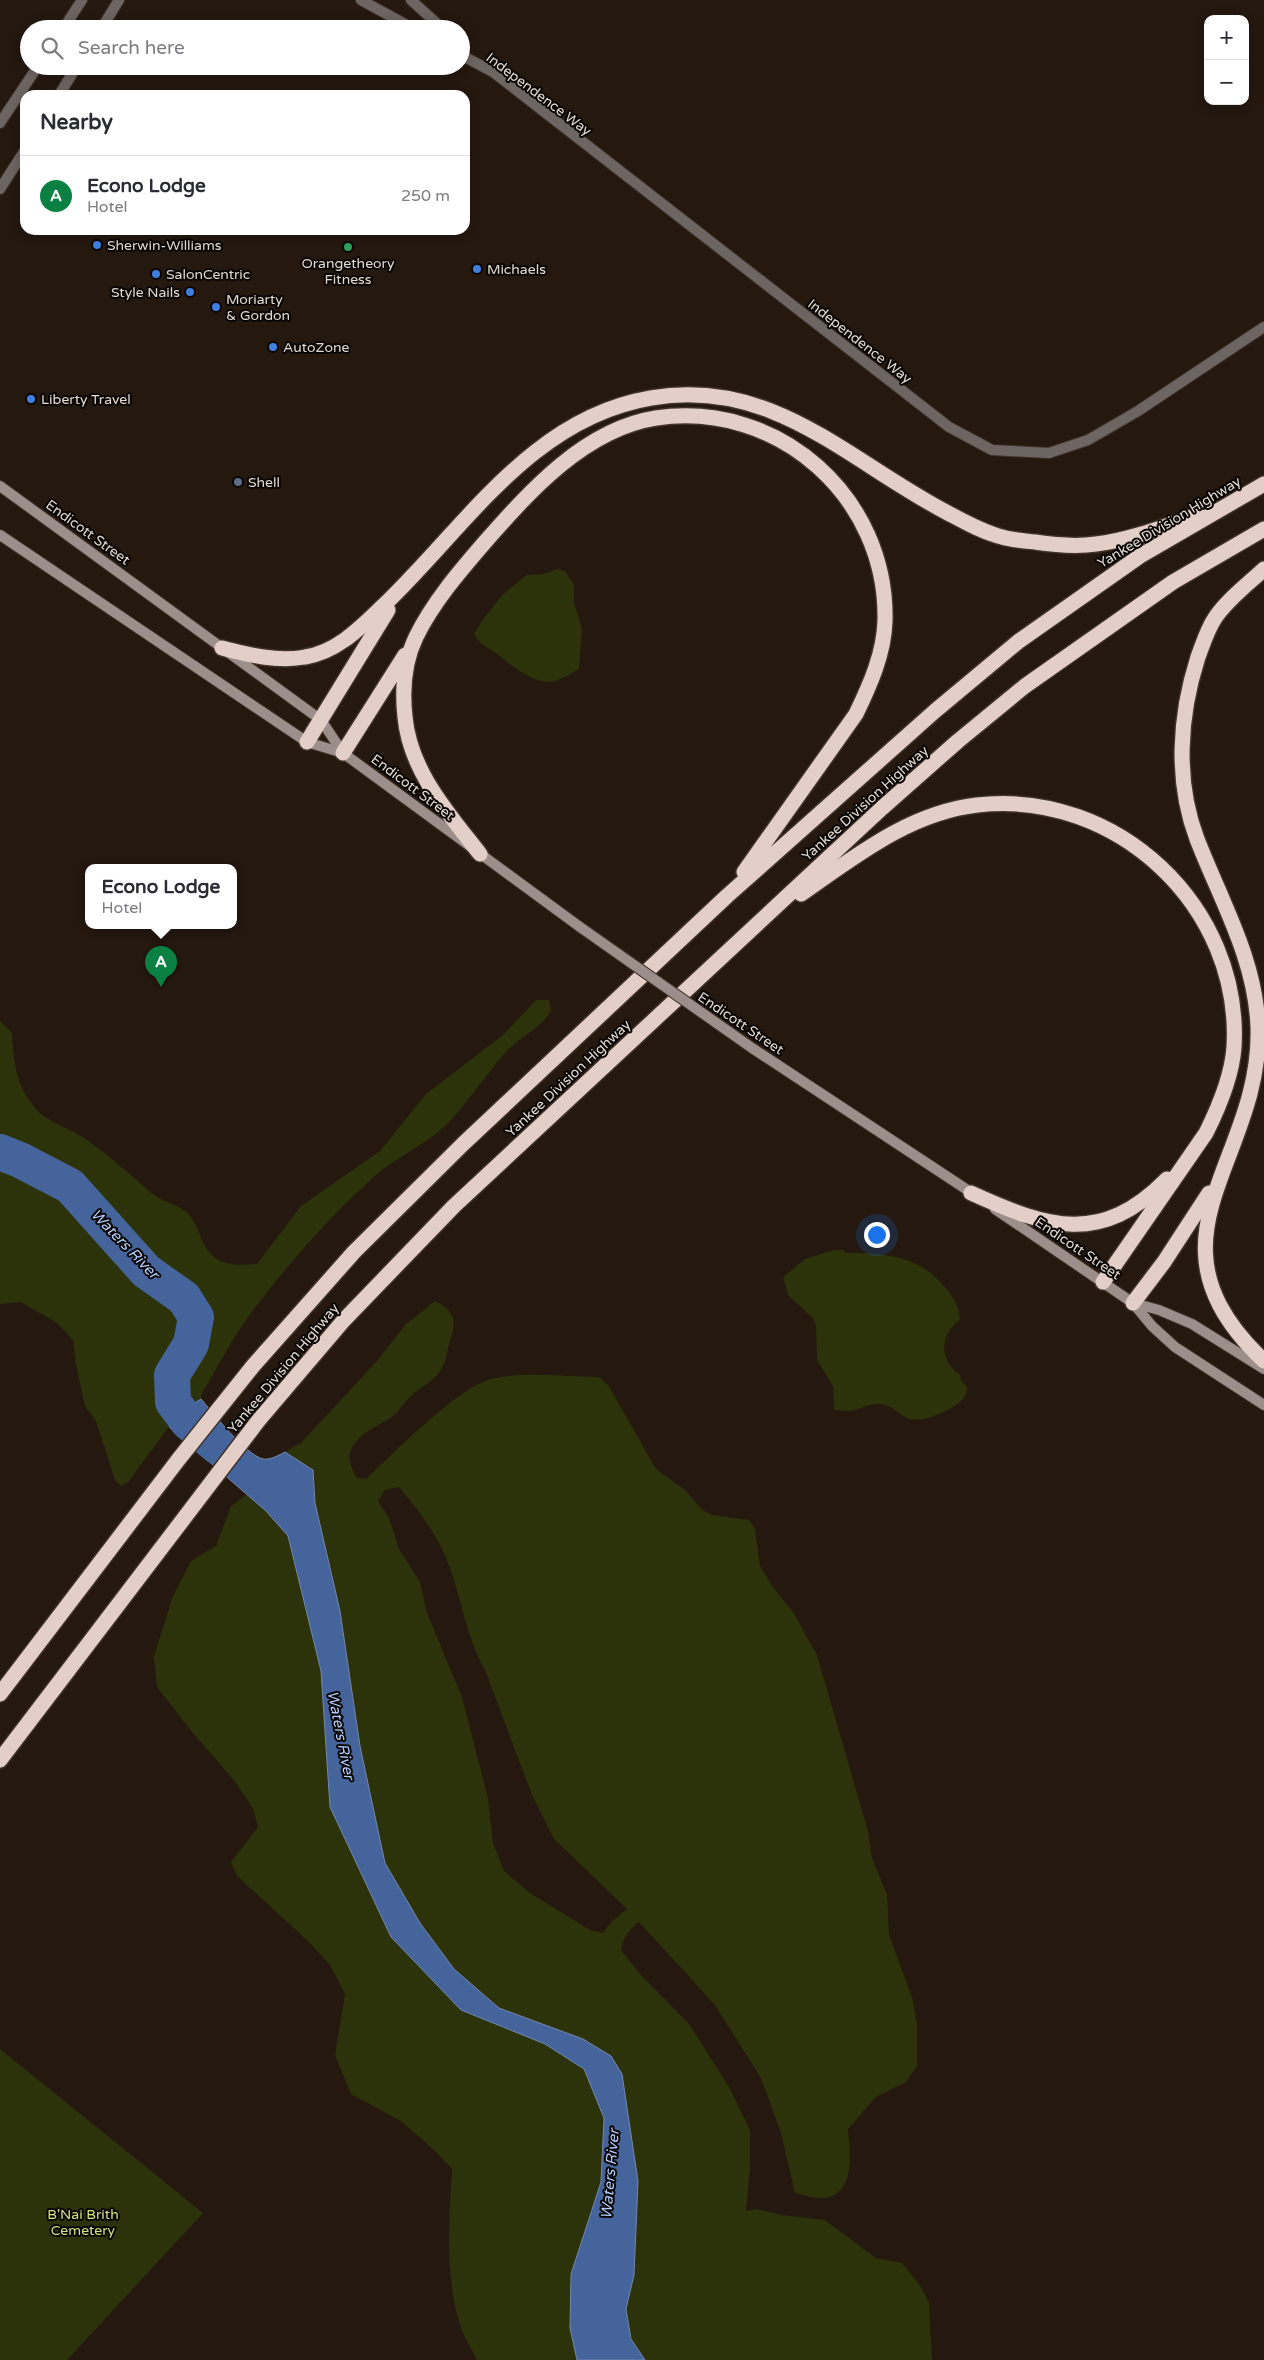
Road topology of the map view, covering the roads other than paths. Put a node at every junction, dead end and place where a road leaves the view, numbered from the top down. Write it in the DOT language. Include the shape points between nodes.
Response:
graph roads {
  1 [pos="82,0"];
  2 [pos="119,0"];
  3 [pos="362,0"];
  4 [pos="410,0"];
  5 [pos="69,20"];
  6 [pos="107,20"];
  7 [pos="398,20"];
  8 [pos="433,20"];
  9 [pos="471,60"];
  10 [pos="32,75"];
  11 [pos="72,75"];
  12 [pos="22,90"];
  13 [pos="62,90"];
  14 [pos="20,93"];
  15 [pos="0,122"];
  16 [pos="20,158"];
  17 [pos="0,189"];
  18 [pos="1264,327"];
  19 [pos="1264,484"];
  20 [pos="0,486"];
  21 [pos="1226,506"];
  22 [pos="1264,529"];
  23 [pos="0,535"];
  24 [pos="1264,569"];
  25 [pos="400,590"];
  26 [pos="415,638"];
  27 [pos="222,648"];
  28 [pos="321,720"];
  29 [pos="307,742"];
  30 [pos="343,753"];
  31 [pos="480,854"];
  32 [pos="727,896"];
  33 [pos="760,921"];
  34 [pos="1193,1153"];
  35 [pos="1222,1172"];
  36 [pos="972,1193"];
  37 [pos="1103,1282"];
  38 [pos="1133,1303"];
  39 [pos="1264,1361"];
  40 [pos="1264,1370"];
  41 [pos="1264,1405"];
  42 [pos="0,1694"];
  43 [pos="0,1760"];
  1 -- 5 [label="street"];
  2 -- 6 [label="street"];
  3 -- 7 [label="street"];
  4 -- 8 [label="street"];
  9 -- 18 [label="street, Independence Way" via="493,72 890,383 949,427 992,450 1049,453 1088,440 1138,411"];
  10 -- 12 [label="street"];
  11 -- 13 [label="street"];
  14 -- 15 [label="street"];
  16 -- 17 [label="street"];
  19 -- 21 [label="highway, Yankee Division Highway"];
  20 -- 27 [label="main road, Endicott Street"];
  21 -- 25 [label="highway" via="1134,536 1096,544 1060,545 1002,537 964,522 788,418 750,402 722,396 685,394 617,406 589,417 543,445 493,490"];
  21 -- 32 [label="highway, Yankee Division Highway" via="1140,556 1019,641 935,711"];
  22 -- 33 [label="highway, Yankee Division Highway" via="1174,582 1025,686 889,802"];
  23 -- 29 [label="main road, Endicott Street"];
  24 -- 35 [label="highway" via="1215,617 1205,638 1186,706 1182,746 1182,772 1196,836 1237,930 1256,1000 1258,1059 1253,1088"];
  25 -- 27 [label="highway" via="352,636 330,649 306,657 250,655"];
  25 -- 28 [label="highway"];
  26 -- 30 [label="highway"];
  26 -- 31 [label="highway" via="405,671 403,695 408,743 433,792"];
  26 -- 32 [label="highway" via="458,573 513,511 572,456 614,431 655,418 727,420 788,443 814,463 836,484 866,533 876,558 885,622 879,658 856,714"];
  27 -- 28 [label="main road, Endicott Street"];
  28 -- 29 [label="highway"];
  28 -- 30 [label="main road, Endicott Street"];
  29 -- 30 [label="main road, Endicott Street"];
  30 -- 31 [label="main road, Endicott Street"];
  31 -- 36 [label="main road, Endicott Street, bridge" via="752,1048"];
  32 -- 42 [label="highway, Yankee Division Highway" via="354,1252 227,1396"];
  33 -- 34 [label="highway" via="887,835 927,816 946,811 1007,804 1048,809 1078,817 1123,838 1174,879 1198,911 1223,965 1233,1019 1234,1048 1218,1109"];
  33 -- 43 [label="highway, Yankee Division Highway" via="448,1213 344,1320 258,1421"];
  34 -- 36 [label="highway" via="1136,1206 1114,1219 1097,1223 1074,1225 1027,1216"];
  34 -- 37 [label="highway"];
  35 -- 38 [label="highway" via="1164,1262"];
  35 -- 39 [label="highway" via="1204,1240 1206,1267 1214,1296 1227,1319"];
  36 -- 37 [label="main road, Endicott Street"];
  37 -- 38 [label="main road, Endicott Street"];
  38 -- 40 [label="main road, Endicott Street" via="1192,1324"];
  38 -- 41 [label="main road, Endicott Street" via="1175,1347"];
}
